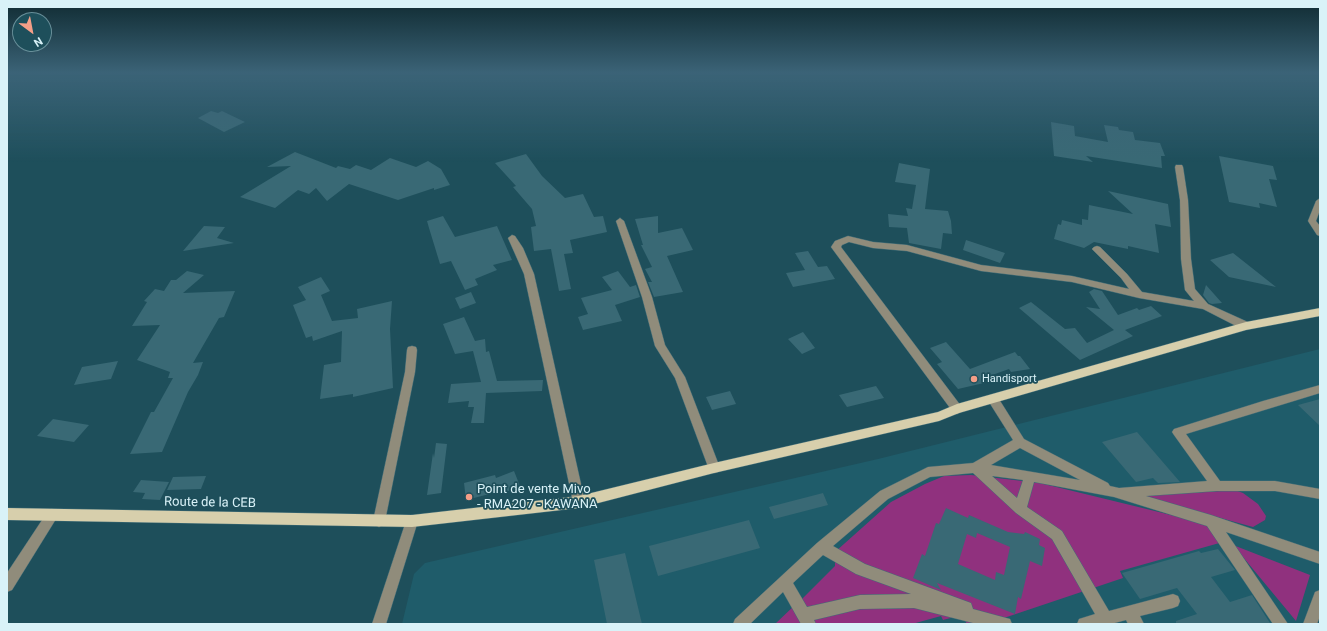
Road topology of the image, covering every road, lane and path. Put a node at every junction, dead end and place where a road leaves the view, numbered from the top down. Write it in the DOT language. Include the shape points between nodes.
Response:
graph roads {
  1 [pos="1179,167"];
  2 [pos="1320,201"];
  3 [pos="620,221"];
  4 [pos="1320,233"];
  5 [pos="512,238"];
  6 [pos="1097,249"];
  7 [pos="1139,295"];
  8 [pos="1205,306"];
  9 [pos="1320,312"];
  10 [pos="1246,326"];
  11 [pos="412,350"];
  12 [pos="1320,389"];
  13 [pos="992,399"];
  14 [pos="957,409"];
  15 [pos="1020,442"];
  16 [pos="714,468"];
  17 [pos="974,468"];
  18 [pos="1030,476"];
  19 [pos="1217,486"];
  20 [pos="1114,492"];
  21 [pos="1320,494"];
  22 [pos="579,502"];
  23 [pos="1020,509"];
  24 [pos="7,514"];
  25 [pos="52,515"];
  26 [pos="379,521"];
  27 [pos="1211,521"];
  28 [pos="412,522"];
  29 [pos="822,547"];
  30 [pos="1320,558"];
  31 [pos="785,582"];
  32 [pos="7,586"];
  33 [pos="1320,597"];
  34 [pos="1173,601"];
  35 [pos="807,619"];
  36 [pos="1133,619"];
  37 [pos="1106,620"];
  38 [pos="380,624"];
  39 [pos="740,624"];
  40 [pos="1006,624"];
  41 [pos="1084,624"];
  42 [pos="1280,624"];
  43 [pos="1310,624"];
  1 -- 8 [label="street" via="1184,200 1190,290"];
  2 -- 4 [label="street" via="1312,221"];
  3 -- 16 [label="street" via="647,297 660,346 680,377"];
  5 -- 22 [label="street" via="529,274"];
  6 -- 7 [label="street"];
  7 -- 8 [label="street"];
  7 -- 14 [label="street" via="1072,279 981,268 907,248 873,245 848,239 838,242 836,247"];
  8 -- 10 [label="street"];
  9 -- 10 [label="main road, Route de la CEB"];
  10 -- 13 [label="main road, Route de la CEB"];
  11 -- 26 [label="street" via="410,372"];
  12 -- 19 [label="street" via="1178,432"];
  13 -- 14 [label="main road, Route de la CEB"];
  13 -- 15 [label="street"];
  14 -- 16 [label="main road, Route de la CEB" via="931,418"];
  15 -- 17 [label="street"];
  15 -- 20 [label="street"];
  16 -- 22 [label="main road, Route de la CEB"];
  17 -- 18 [label="street"];
  17 -- 23 [label="street"];
  17 -- 29 [label="street" via="928,472 884,495"];
  18 -- 20 [label="street"];
  18 -- 23 [label="street"];
  19 -- 20 [label="street"];
  19 -- 21 [label="street" via="1275,486"];
  20 -- 27 [label="street"];
  22 -- 28 [label="main road, Route de la CEB"];
  23 -- 37 [label="street" via="1057,534"];
  24 -- 25 [label="main road, Route de la CEB"];
  25 -- 26 [label="main road, Route de la CEB"];
  25 -- 32 [label="street"];
  26 -- 28 [label="main road, Route de la CEB"];
  27 -- 30 [label="street"];
  27 -- 42 [label="street"];
  28 -- 38 [label="street"];
  29 -- 31 [label="street"];
  29 -- 40 [label="street" via="861,569"];
  31 -- 35 [label="street"];
  31 -- 39 [label="street"];
  33 -- 43 [label="street"];
  34 -- 36 [label="street"];
  35 -- 40 [label="street" via="860,602 914,601"];
  36 -- 37 [label="street"];
  37 -- 41 [label="street"];
}
